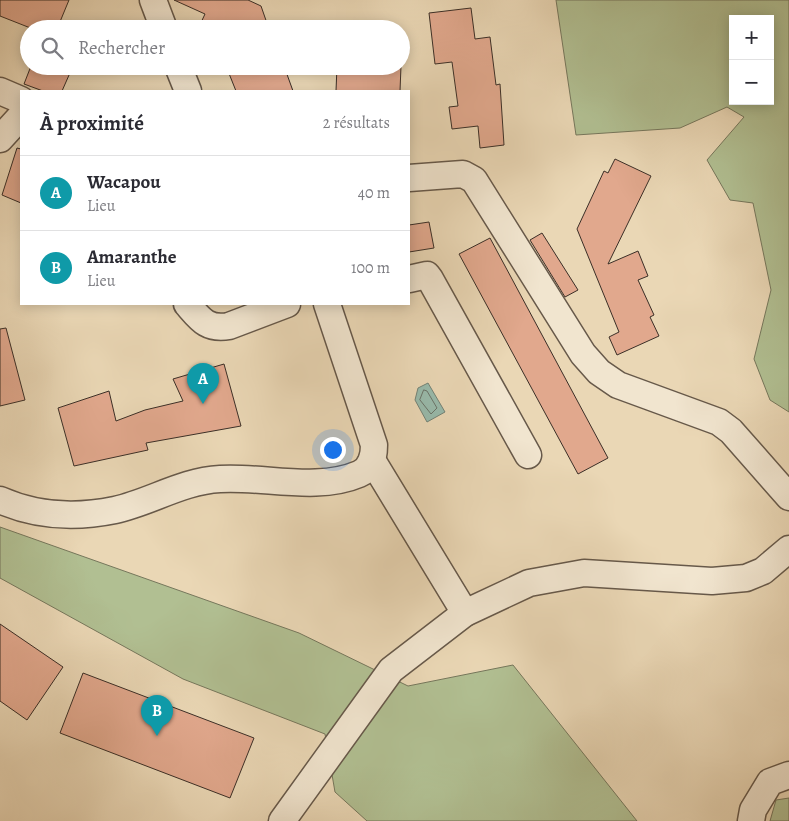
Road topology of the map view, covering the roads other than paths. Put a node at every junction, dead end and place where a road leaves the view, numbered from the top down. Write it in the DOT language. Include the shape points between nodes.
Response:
graph roads {
  1 [pos="153,0"];
  2 [pos="161,20"];
  3 [pos="182,75"];
  4 [pos="188,90"];
  5 [pos="0,91"];
  6 [pos="20,100"];
  7 [pos="20,117"];
  8 [pos="0,139"];
  9 [pos="410,178"];
  10 [pos="410,280"];
  11 [pos="188,305"];
  12 [pos="284,305"];
  13 [pos="333,306"];
  14 [pos="528,455"];
  15 [pos="372,460"];
  16 [pos="789,497"];
  17 [pos="0,500"];
  18 [pos="789,549"];
  19 [pos="465,613"];
  20 [pos="789,775"];
  21 [pos="282,821"];
  22 [pos="751,821"];
  1 -- 2 [label="street"];
  3 -- 4 [label="street"];
  5 -- 6 [label="street"];
  7 -- 8 [label="street"];
  9 -- 16 [label="street" via="468,176 474,180 583,354 599,372 618,385 719,422 731,431"];
  10 -- 14 [label="street" via="421,275 430,279"];
  11 -- 12 [label="street" via="204,324 219,328"];
  13 -- 15 [label="street" via="374,446"];
  15 -- 17 [label="street" via="360,473 336,479 299,482 220,479 188,484 116,510 72,515 19,508"];
  15 -- 19 [label="street"];
  18 -- 19 [label="street" via="763,571 746,578 712,581 584,572 529,583"];
  19 -- 21 [label="street" via="391,670"];
  20 -- 22 [label="street" via="770,782"];
}
